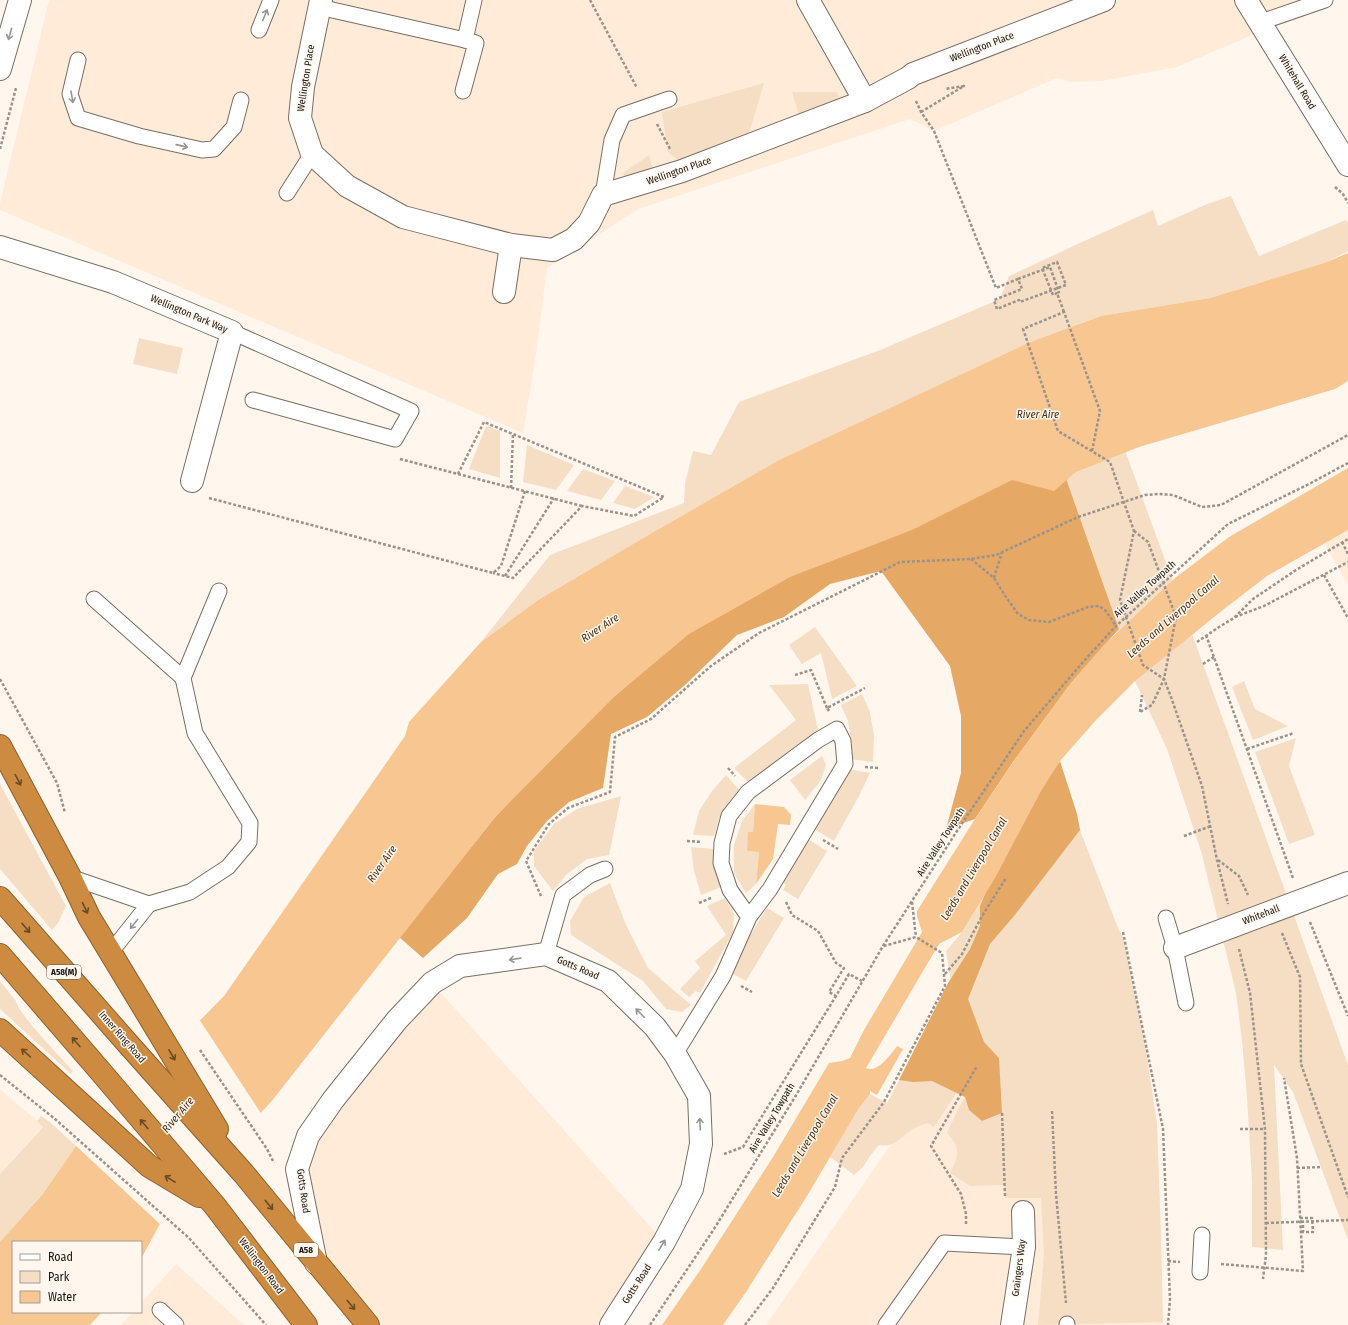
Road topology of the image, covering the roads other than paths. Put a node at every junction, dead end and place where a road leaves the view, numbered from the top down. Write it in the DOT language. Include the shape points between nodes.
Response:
graph roads {
  1 [pos="20,0"];
  2 [pos="271,0"];
  3 [pos="474,0"];
  4 [pos="808,0"];
  5 [pos="1104,0"];
  6 [pos="1246,0"];
  7 [pos="1325,0"];
  8 [pos="320,3"];
  9 [pos="1261,22"];
  10 [pos="259,30"];
  11 [pos="465,40"];
  12 [pos="78,60"];
  13 [pos="0,69"];
  14 [pos="463,91"];
  15 [pos="668,99"];
  16 [pos="241,100"];
  17 [pos="864,101"];
  18 [pos="312,154"];
  19 [pos="1348,165"];
  20 [pos="287,193"];
  21 [pos="603,195"];
  22 [pos="511,245"];
  23 [pos="0,247"];
  24 [pos="504,292"];
  25 [pos="232,332"];
  26 [pos="253,400"];
  27 [pos="192,481"];
  28 [pos="219,591"];
  29 [pos="94,599"];
  30 [pos="183,678"];
  31 [pos="0,746"];
  32 [pos="605,869"];
  33 [pos="70,877"];
  34 [pos="1348,883"];
  35 [pos="0,898"];
  36 [pos="149,904"];
  37 [pos="749,917"];
  38 [pos="1166,918"];
  39 [pos="1175,948"];
  40 [pos="110,954"];
  41 [pos="546,954"];
  42 [pos="0,955"];
  43 [pos="1186,1004"];
  44 [pos="0,1030"];
  45 [pos="675,1054"];
  46 [pos="244,1174"];
  47 [pos="215,1206"];
  48 [pos="1023,1212"];
  49 [pos="1202,1235"];
  50 [pos="1024,1247"];
  51 [pos="316,1263"];
  52 [pos="1200,1272"];
  53 [pos="160,1310"];
  54 [pos="176,1325"];
  55 [pos="306,1325"];
  56 [pos="368,1325"];
  57 [pos="611,1325"];
  58 [pos="886,1325"];
  59 [pos="1012,1325"];
  1 -- 13 [label="street, one-way"];
  10 -- 2 [label="lane, one-way"];
  3 -- 11 [label="lane"];
  4 -- 17 [label="street"];
  5 -- 17 [label="street, Wellington Place" via="913,74"];
  6 -- 9 [label="street, Whitehall Road"];
  7 -- 9 [label="lane"];
  8 -- 11 [label="lane"];
  8 -- 18 [label="street, Wellington Place" via="302,87 300,118"];
  9 -- 19 [label="street, Whitehall Road"];
  11 -- 14 [label="lane" via="476,43"];
  12 -- 16 [label="lane, one-way" via="70,94 78,118 139,136 202,150 214,149 234,127"];
  15 -- 21 [label="lane" via="623,115 612,140"];
  17 -- 21 [label="street, Wellington Place" via="682,171"];
  18 -- 20 [label="lane"];
  18 -- 22 [label="street, Wellington Place" via="347,186 403,217"];
  21 -- 22 [label="street, Wellington Place" via="589,223 574,239 553,250"];
  22 -- 24 [label="street"];
  23 -- 25 [label="street, Wellington Park Way" via="113,282"];
  25 -- 26 [label="lane" via="411,411 395,439"];
  25 -- 27 [label="street, Wellington Park Way"];
  28 -- 30 [label="lane"];
  29 -- 30 [label="lane"];
  30 -- 36 [label="lane" via="195,733 250,824 248,842 228,867 190,892"];
  31 -- 33 [label="highway, one-way"];
  32 -- 41 [label="lane" via="590,875 563,894"];
  33 -- 36 [label="lane"];
  33 -- 40 [label="highway, one-way"];
  34 -- 39 [label="street, Whitehall"];
  35 -- 46 [label="highway, Inner Ring Road / A58(M), one-way"];
  36 -- 40 [label="lane, one-way"];
  37 -- 37 [label="lane" via="770,889 845,764 843,741 836,730 818,740 748,792 729,816 722,843 721,863 730,890"];
  37 -- 45 [label="lane" via="723,976"];
  38 -- 39 [label="lane"];
  39 -- 43 [label="lane"];
  40 -- 46 [label="highway, one-way"];
  45 -- 41 [label="street, Gotts Road, one-way" via="655,1027 608,981"];
  41 -- 51 [label="street, Gotts Road, one-way" via="460,966 432,983 397,1020 333,1100 308,1136 297,1169"];
  47 -- 42 [label="highway, one-way"];
  47 -- 44 [label="highway, one-way" via="150,1166"];
  57 -- 45 [label="street, Gotts Road, one-way" via="664,1242 692,1188 701,1144 699,1096"];
  46 -- 51 [label="highway, A58, one-way"];
  47 -- 55 [label="highway, Wellington Road"];
  48 -- 50 [label="street, Graingers Way"];
  49 -- 52 [label="lane"];
  50 -- 58 [label="lane" via="944,1244"];
  50 -- 59 [label="street, Graingers Way"];
  51 -- 56 [label="highway, A58, one-way"];
  53 -- 54 [label="lane"];
}
